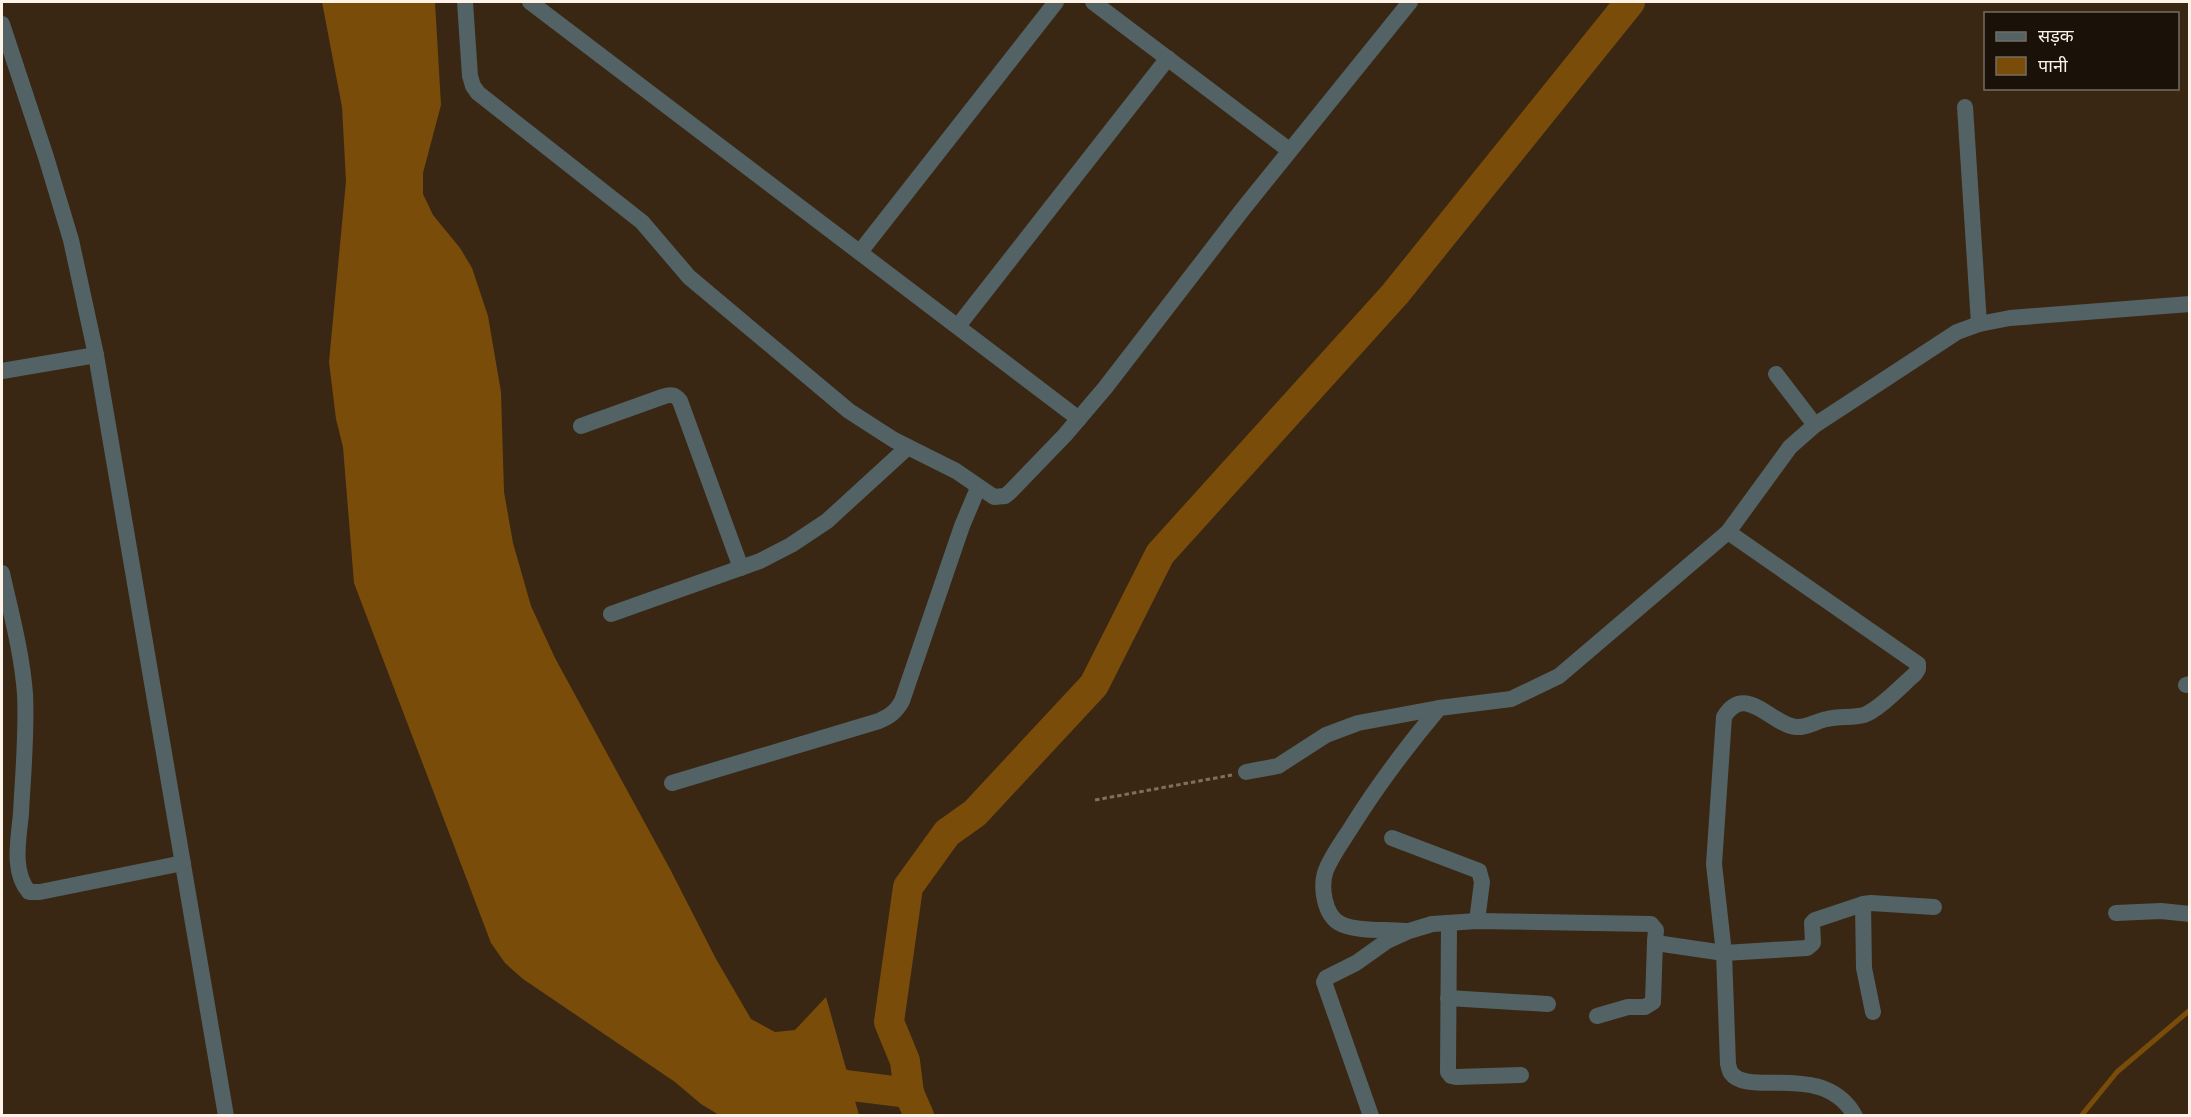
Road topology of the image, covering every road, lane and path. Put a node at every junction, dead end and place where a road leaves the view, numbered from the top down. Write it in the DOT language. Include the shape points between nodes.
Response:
graph roads {
  1 [pos="465,2"];
  2 [pos="530,2"];
  3 [pos="1056,2"];
  4 [pos="1093,2"];
  5 [pos="1410,2"];
  6 [pos="2,24"];
  7 [pos="1168,58"];
  8 [pos="1965,107"];
  9 [pos="1289,150"];
  10 [pos="860,252"];
  11 [pos="2190,304"];
  12 [pos="1978,324"];
  13 [pos="958,326"];
  14 [pos="96,355"];
  15 [pos="2,371"];
  16 [pos="1776,374"];
  17 [pos="1079,419"];
  18 [pos="1815,425"];
  19 [pos="581,426"];
  20 [pos="908,447"];
  21 [pos="978,488"];
  22 [pos="1728,532"];
  23 [pos="741,568"];
  24 [pos="2,573"];
  25 [pos="611,614"];
  26 [pos="1439,708"];
  27 [pos="1246,772"];
  28 [pos="672,783"];
  29 [pos="1095,800"];
  30 [pos="1392,838"];
  31 [pos="183,863"];
  32 [pos="1863,904"];
  33 [pos="1934,907"];
  34 [pos="2116,913"];
  35 [pos="2190,914"];
  36 [pos="1477,921"];
  37 [pos="1449,923"];
  38 [pos="1409,931"];
  39 [pos="1655,942"];
  40 [pos="1724,953"];
  41 [pos="1448,998"];
  42 [pos="1548,1004"];
  43 [pos="1873,1012"];
  44 [pos="1597,1016"];
  45 [pos="1521,1075"];
  46 [pos="226,1116"];
  47 [pos="1371,1116"];
  48 [pos="1855,1116"];
  1 -- 20 [label="street" via="470,76 478,93 642,222 688,277 849,411"];
  2 -- 10 [label="street"];
  3 -- 10 [label="street"];
  4 -- 7 [label="street"];
  5 -- 9 [label="street"];
  6 -- 14 [label="street" via="71,240"];
  7 -- 9 [label="street"];
  7 -- 13 [label="street"];
  8 -- 12 [label="street"];
  9 -- 17 [label="street"];
  10 -- 13 [label="street"];
  11 -- 12 [label="street"];
  12 -- 18 [label="street" via="1950,337"];
  13 -- 17 [label="street"];
  14 -- 15 [label="street"];
  14 -- 31 [label="street"];
  16 -- 18 [label="street"];
  17 -- 21 [label="street" via="1005,496 994,498"];
  18 -- 22 [label="street" via="1790,447"];
  19 -- 23 [label="street" via="670,394 676,396"];
  20 -- 21 [label="street" via="956,471"];
  20 -- 23 [label="street" via="827,521 791,545"];
  21 -- 28 [label="street" via="897,710 879,721"];
  22 -- 26 [label="street" via="1558,676 1511,699"];
  22 -- 40 [label="street" via="1913,660 1918,669 1874,709 1860,716 1829,718 1798,727 1749,704 1729,708 1722,733 1714,864"];
  23 -- 25 [label="street"];
  24 -- 31 [label="street" via="19,646 25,694 18,845 18,875 23,885 29,892 40,892"];
  26 -- 27 [label="street" via="1358,723 1326,735 1278,766"];
  26 -- 38 [label="street" via="1371,796 1336,851 1323,885 1332,916 1340,923"];
  27 -- 29 [label="path"];
  30 -- 36 [label="street" via="1479,871 1482,882"];
  31 -- 46 [label="street"];
  32 -- 33 [label="street"];
  32 -- 40 [label="street" via="1812,922 1813,943 1807,948"];
  32 -- 43 [label="street" via="1864,968"];
  34 -- 35 [label="street"];
  36 -- 37 [label="street"];
  36 -- 39 [label="street" via="1651,924 1656,930"];
  37 -- 38 [label="street"];
  37 -- 41 [label="street"];
  38 -- 47 [label="street" via="1324,982"];
  39 -- 40 [label="street"];
  39 -- 44 [label="street" via="1653,1002"];
  40 -- 48 [label="street" via="1731,1073 1753,1082 1821,1086"];
  41 -- 42 [label="street"];
  41 -- 45 [label="street" via="1450,1076"];
}
